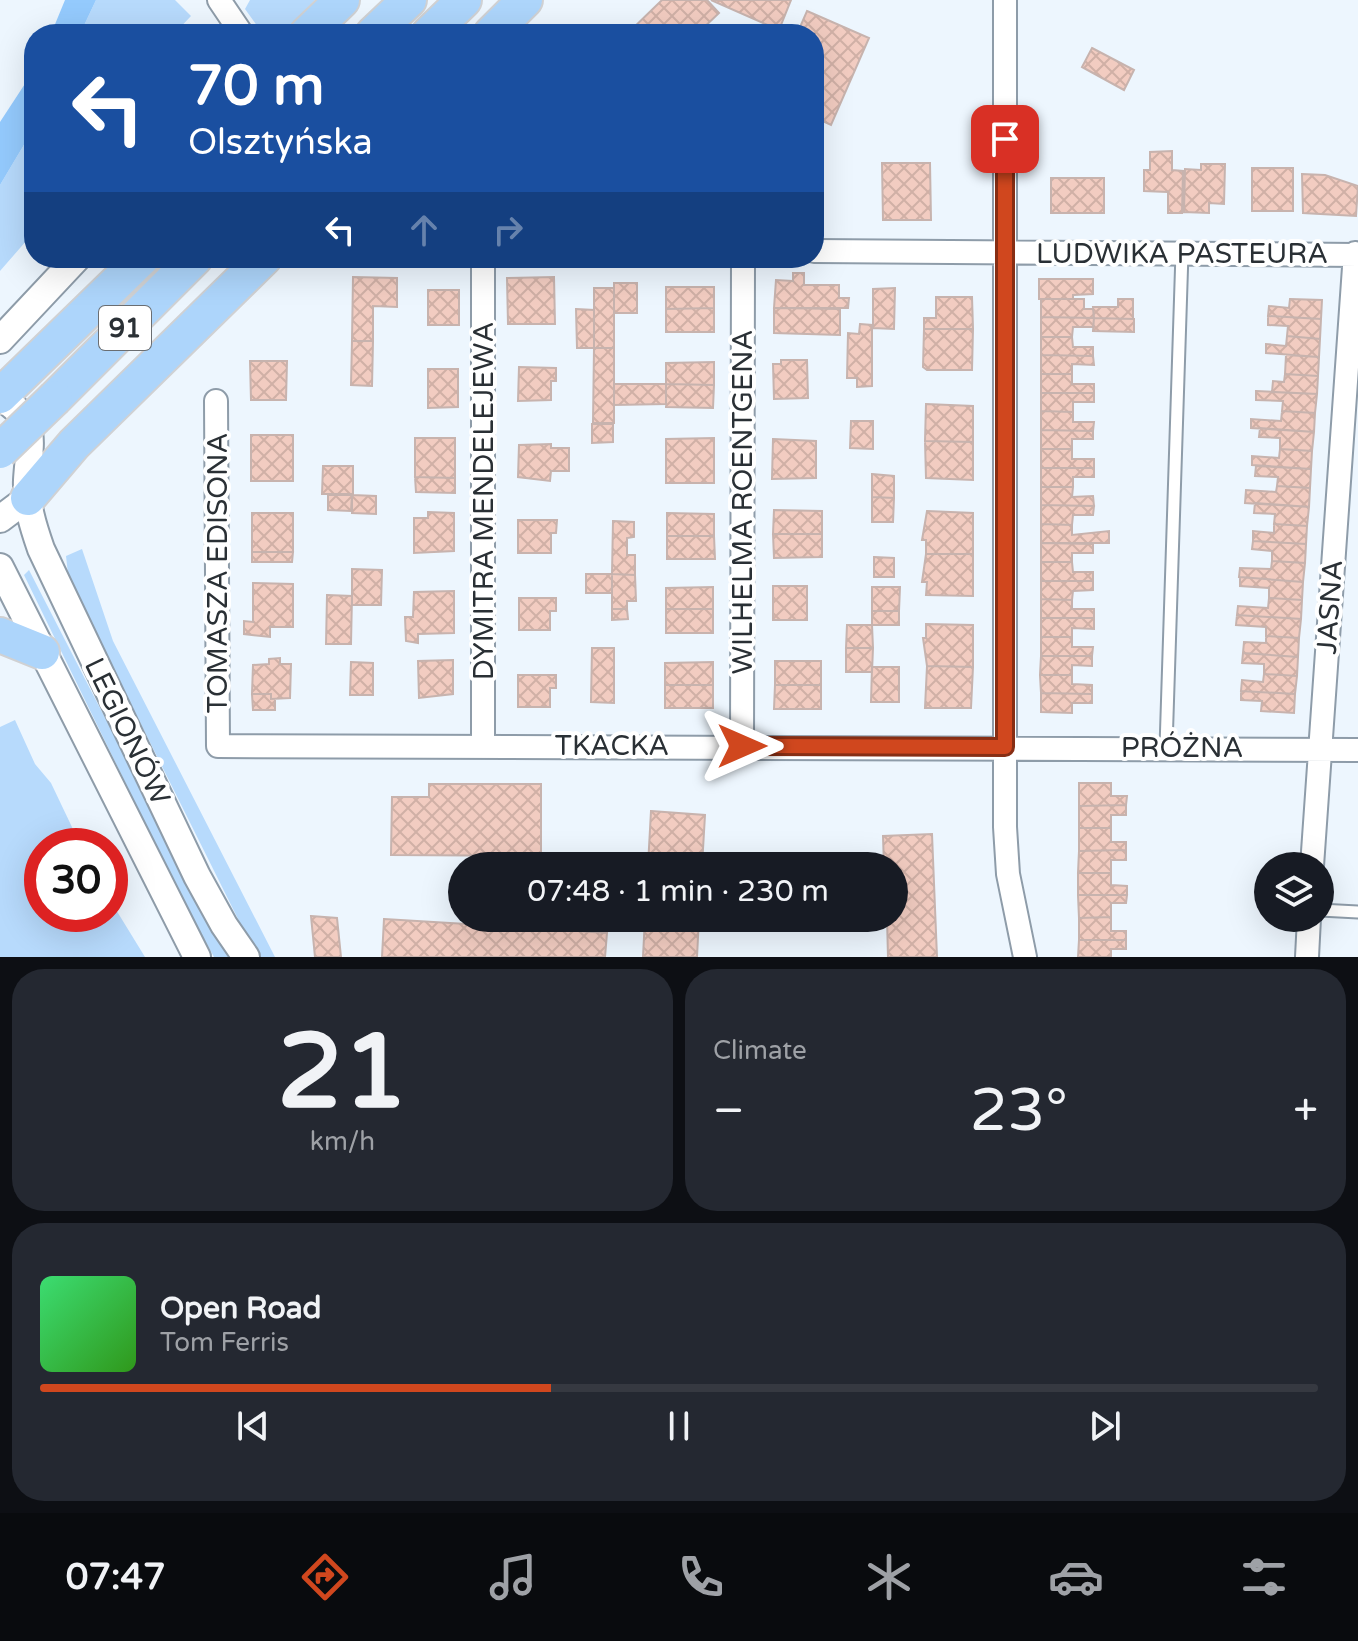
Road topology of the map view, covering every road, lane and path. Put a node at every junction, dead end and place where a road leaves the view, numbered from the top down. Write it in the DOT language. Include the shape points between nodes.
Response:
graph roads {
  1 [pos="219,0"];
  2 [pos="342,0"];
  3 [pos="409,0"];
  4 [pos="464,0"];
  5 [pos="525,0"];
  6 [pos="1005,0"];
  7 [pos="235,24"];
  8 [pos="317,24"];
  9 [pos="384,24"];
  10 [pos="439,24"];
  11 [pos="501,24"];
  12 [pos="824,251"];
  13 [pos="1005,253"];
  14 [pos="1182,253"];
  15 [pos="1357,254"];
  16 [pos="68,268"];
  17 [pos="132,268"];
  18 [pos="185,268"];
  19 [pos="254,268"];
  20 [pos="483,268"];
  21 [pos="743,268"];
  22 [pos="0,340"];
  23 [pos="0,397"];
  24 [pos="216,401"];
  25 [pos="0,451"];
  26 [pos="28,498"];
  27 [pos="0,519"];
  28 [pos="0,567"];
  29 [pos="0,635"];
  30 [pos="42,652"];
  31 [pos="483,745"];
  32 [pos="218,746"];
  33 [pos="742,746"];
  34 [pos="1005,747"];
  35 [pos="1166,747"];
  36 [pos="1319,747"];
  37 [pos="1358,750"];
  38 [pos="1313,852"];
  39 [pos="1334,911"];
  40 [pos="1358,912"];
  41 [pos="1308,932"];
  42 [pos="197,957"];
  43 [pos="246,957"];
  44 [pos="1025,957"];
  45 [pos="1307,957"];
  1 -- 7 [label="street"];
  2 -- 8 [label="main road"];
  3 -- 9 [label="main road"];
  4 -- 10 [label="main road"];
  5 -- 11 [label="main road"];
  6 -- 13 [label="street"];
  12 -- 13 [label="street, LUDWIKA PASTEURA"];
  13 -- 14 [label="street, LUDWIKA PASTEURA"];
  13 -- 34 [label="street"];
  14 -- 15 [label="street, LUDWIKA PASTEURA"];
  14 -- 35 [label="lane"];
  15 -- 36 [label="street, JASNA"];
  16 -- 22 [label="street"];
  17 -- 23 [label="main road, 91"];
  18 -- 25 [label="main road, 91, bridge"];
  19 -- 26 [label="main road" via="74,444"];
  20 -- 31 [label="street, DYMITRA MENDELEJEWA"];
  21 -- 33 [label="street, WILHELMA ROENTGENA"];
  23 -- 26 [label="street, LEGIONÓW" via="20,414 31,434"];
  24 -- 32 [label="street, TOMASZA EDISONA"];
  26 -- 27 [label="street"];
  26 -- 43 [label="street, LEGIONÓW" via="41,549 197,876"];
  28 -- 30 [label="street, LEGIONÓW"];
  29 -- 30 [label="main road"];
  30 -- 42 [label="street, LEGIONÓW"];
  31 -- 32 [label="street, TKACKA"];
  31 -- 33 [label="street, TKACKA"];
  33 -- 34 [label="street, TKACKA"];
  34 -- 35 [label="street, PRÓŻNA"];
  34 -- 44 [label="street" via="1008,874"];
  35 -- 36 [label="street, PRÓŻNA"];
  36 -- 37 [label="street, PRÓŻNA"];
  36 -- 38 [label="street, JASNA"];
  39 -- 40 [label="lane"];
  41 -- 45 [label="street"];
}
